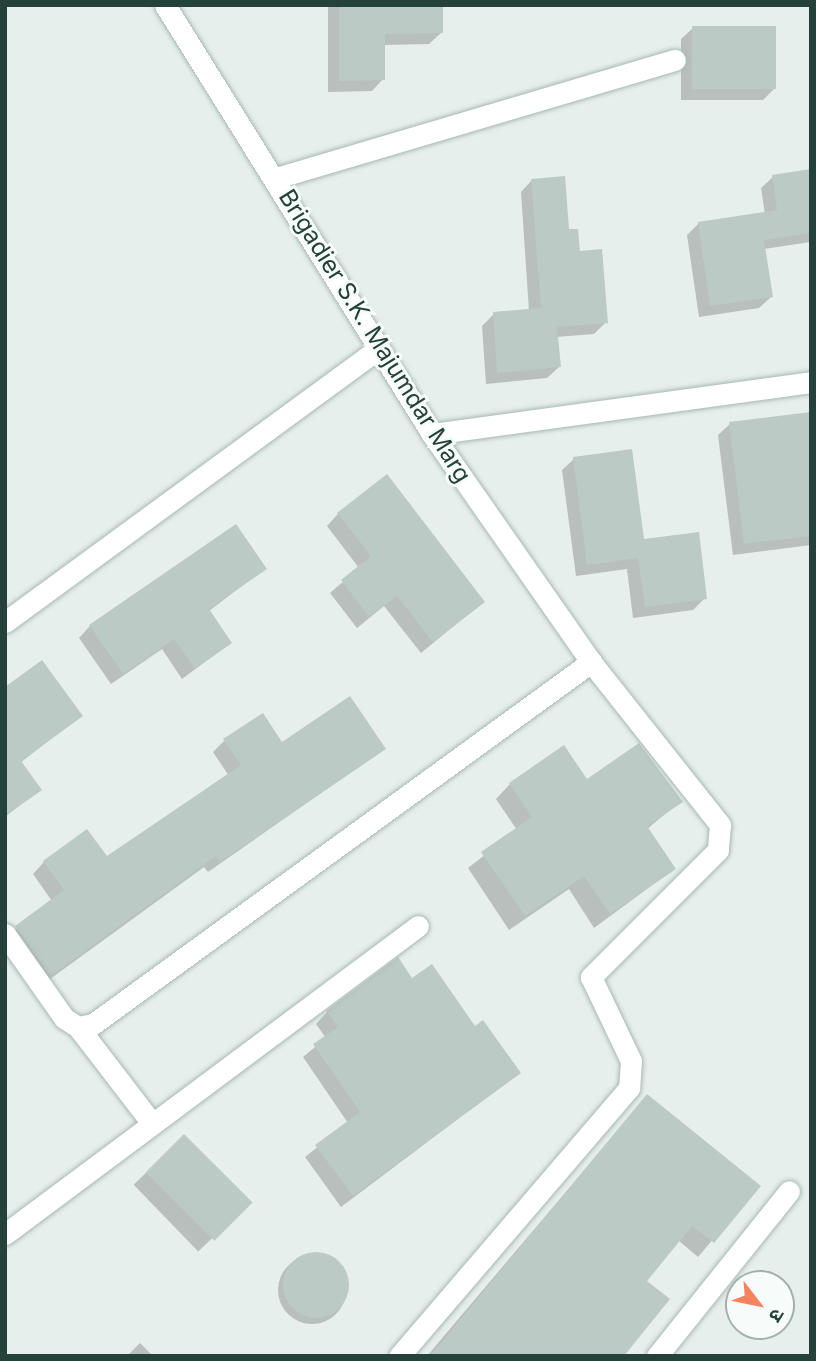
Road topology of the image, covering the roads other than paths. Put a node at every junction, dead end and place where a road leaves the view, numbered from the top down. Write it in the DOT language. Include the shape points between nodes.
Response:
graph roads {
  1 [pos="165,5"];
  2 [pos="675,60"];
  3 [pos="276,178"];
  4 [pos="380,348"];
  5 [pos="811,382"];
  6 [pos="432,434"];
  7 [pos="5,622"];
  8 [pos="591,662"];
  9 [pos="418,926"];
  10 [pos="5,934"];
  11 [pos="78,1027"];
  12 [pos="151,1122"];
  13 [pos="789,1191"];
  14 [pos="5,1234"];
  15 [pos="399,1356"];
  16 [pos="657,1356"];
  1 -- 3 [label="street, Brigadier S.K. Majumdar Marg"];
  2 -- 3 [label="street"];
  3 -- 4 [label="street, Brigadier S.K. Majumdar Marg"];
  4 -- 6 [label="street, Brigadier S.K. Majumdar Marg"];
  4 -- 7 [label="street"];
  5 -- 6 [label="street"];
  6 -- 8 [label="street, Brigadier S.K. Majumdar Marg"];
  8 -- 11 [label="street" via="93,1024"];
  8 -- 15 [label="street, Brigadier S.K. Majumdar Marg" via="715,816 721,838 718,850 591,977 631,1062 629,1088"];
  9 -- 12 [label="street"];
  10 -- 11 [label="street" via="64,1018"];
  11 -- 12 [label="street"];
  12 -- 14 [label="street"];
  13 -- 16 [label="street"];
}
